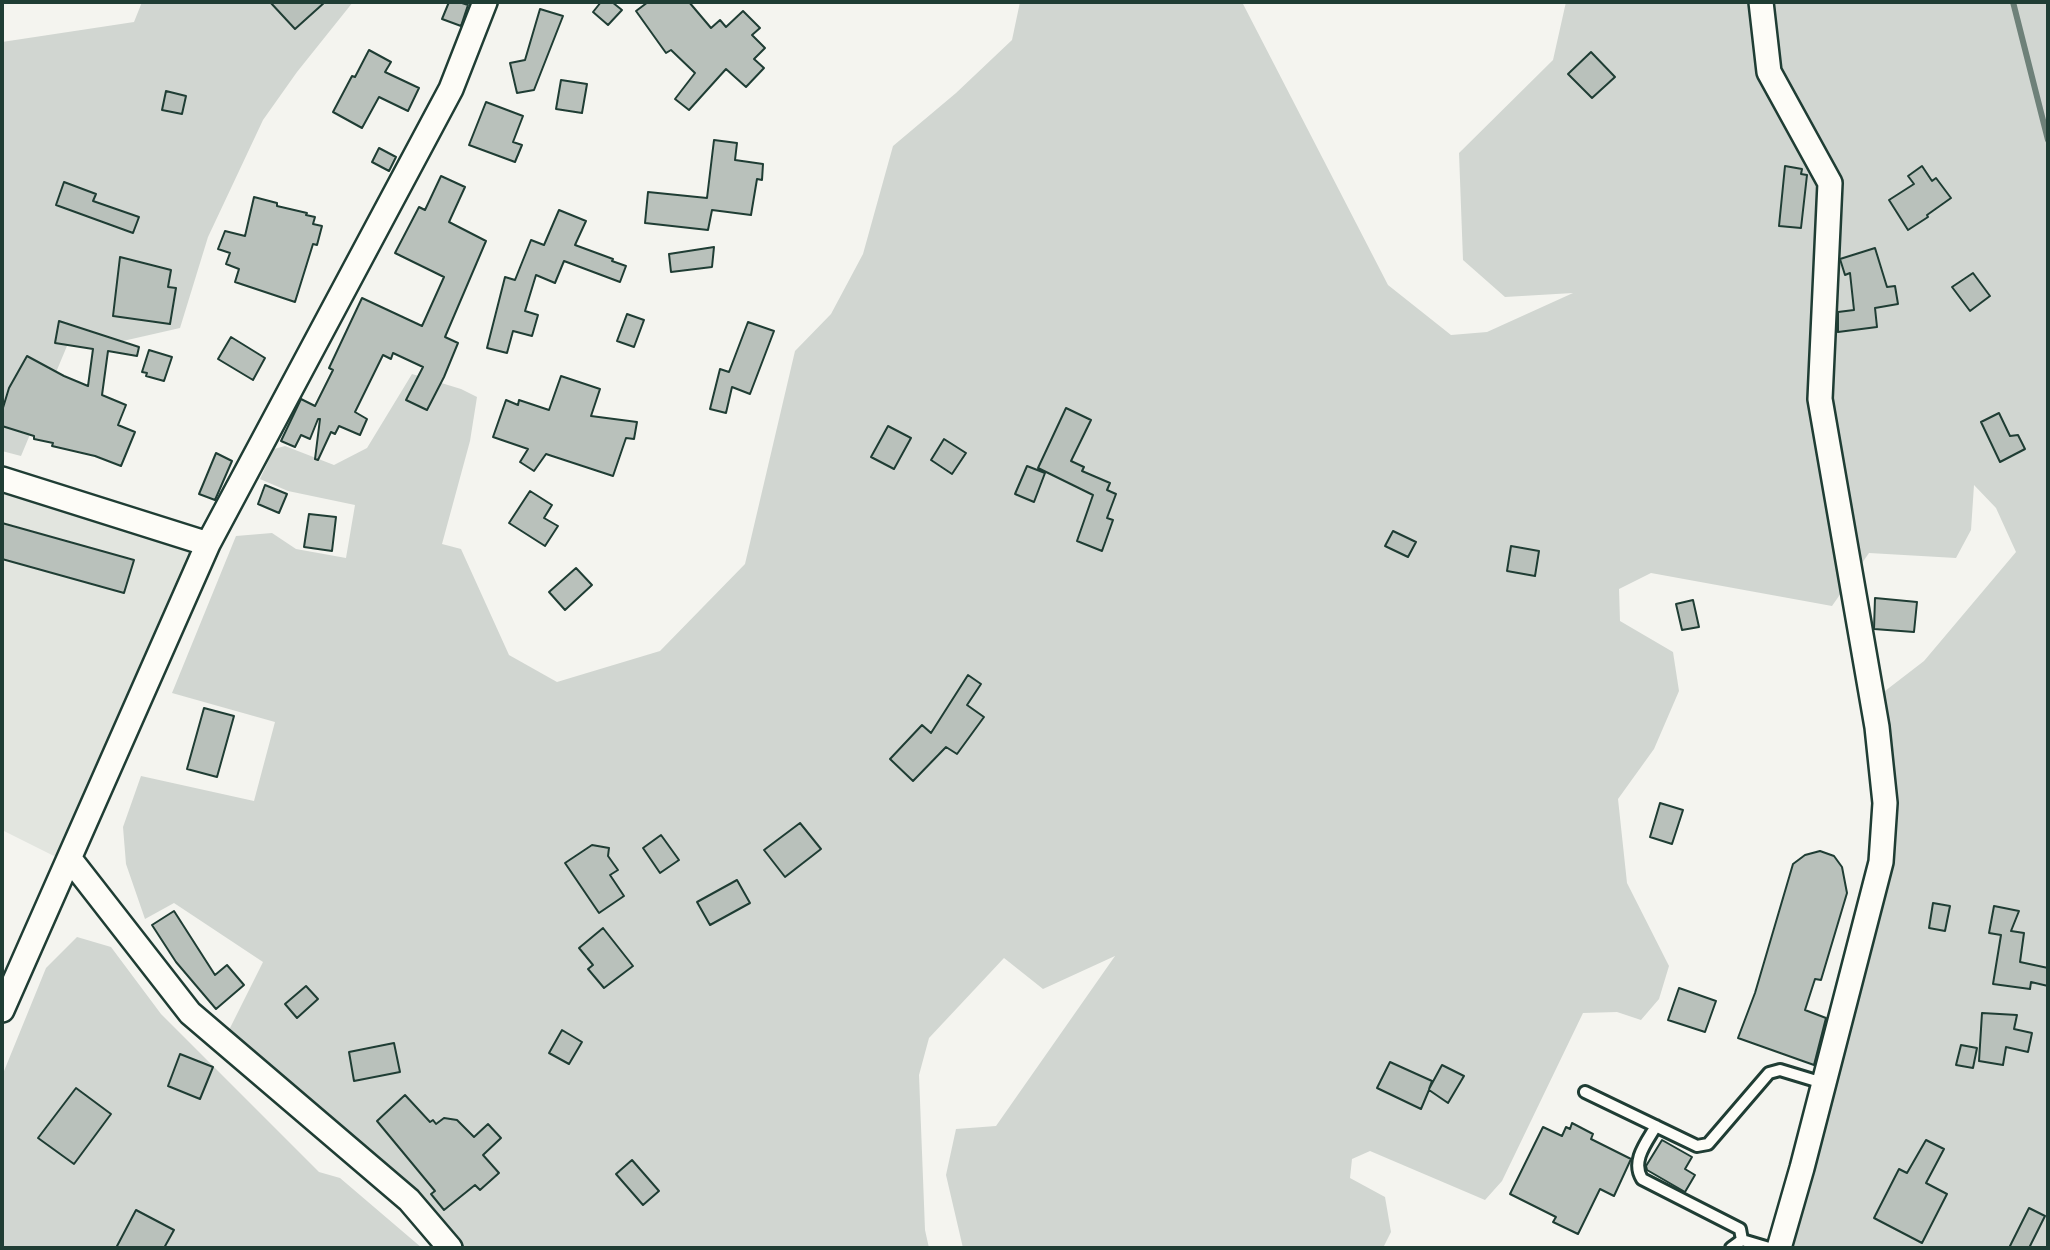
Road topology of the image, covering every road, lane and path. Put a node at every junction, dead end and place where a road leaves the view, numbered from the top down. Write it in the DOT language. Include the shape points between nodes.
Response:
graph roads {
  1 [pos="485,2"];
  2 [pos="1761,2"];
  3 [pos="2,479"];
  4 [pos="208,544"];
  5 [pos="70,859"];
  6 [pos="2,1010"];
  7 [pos="1823,1083"];
  8 [pos="1585,1092"];
  9 [pos="1656,1126"];
  10 [pos="1742,1240"];
  11 [pos="450,1248"];
  12 [pos="1731,1248"];
  13 [pos="1769,1248"];
  14 [pos="1779,1248"];
  1 -- 4 [label="street" via="451,89"];
  2 -- 7 [label="street" via="1769,72 1830,183 1821,398 1877,727 1885,803 1881,862"];
  3 -- 4 [label="street"];
  4 -- 5 [label="street"];
  5 -- 6 [label="street"];
  5 -- 11 [label="street" via="190,1013 410,1200"];
  7 -- 9 [label="lane" via="1780,1070 1769,1073 1708,1144 1697,1146"];
  7 -- 14 [label="street"];
  8 -- 9 [label="lane"];
  9 -- 10 [label="lane" via="1638,1160 1642,1179 1740,1229"];
  10 -- 12 [label="lane"];
  10 -- 13 [label="lane"];
}
